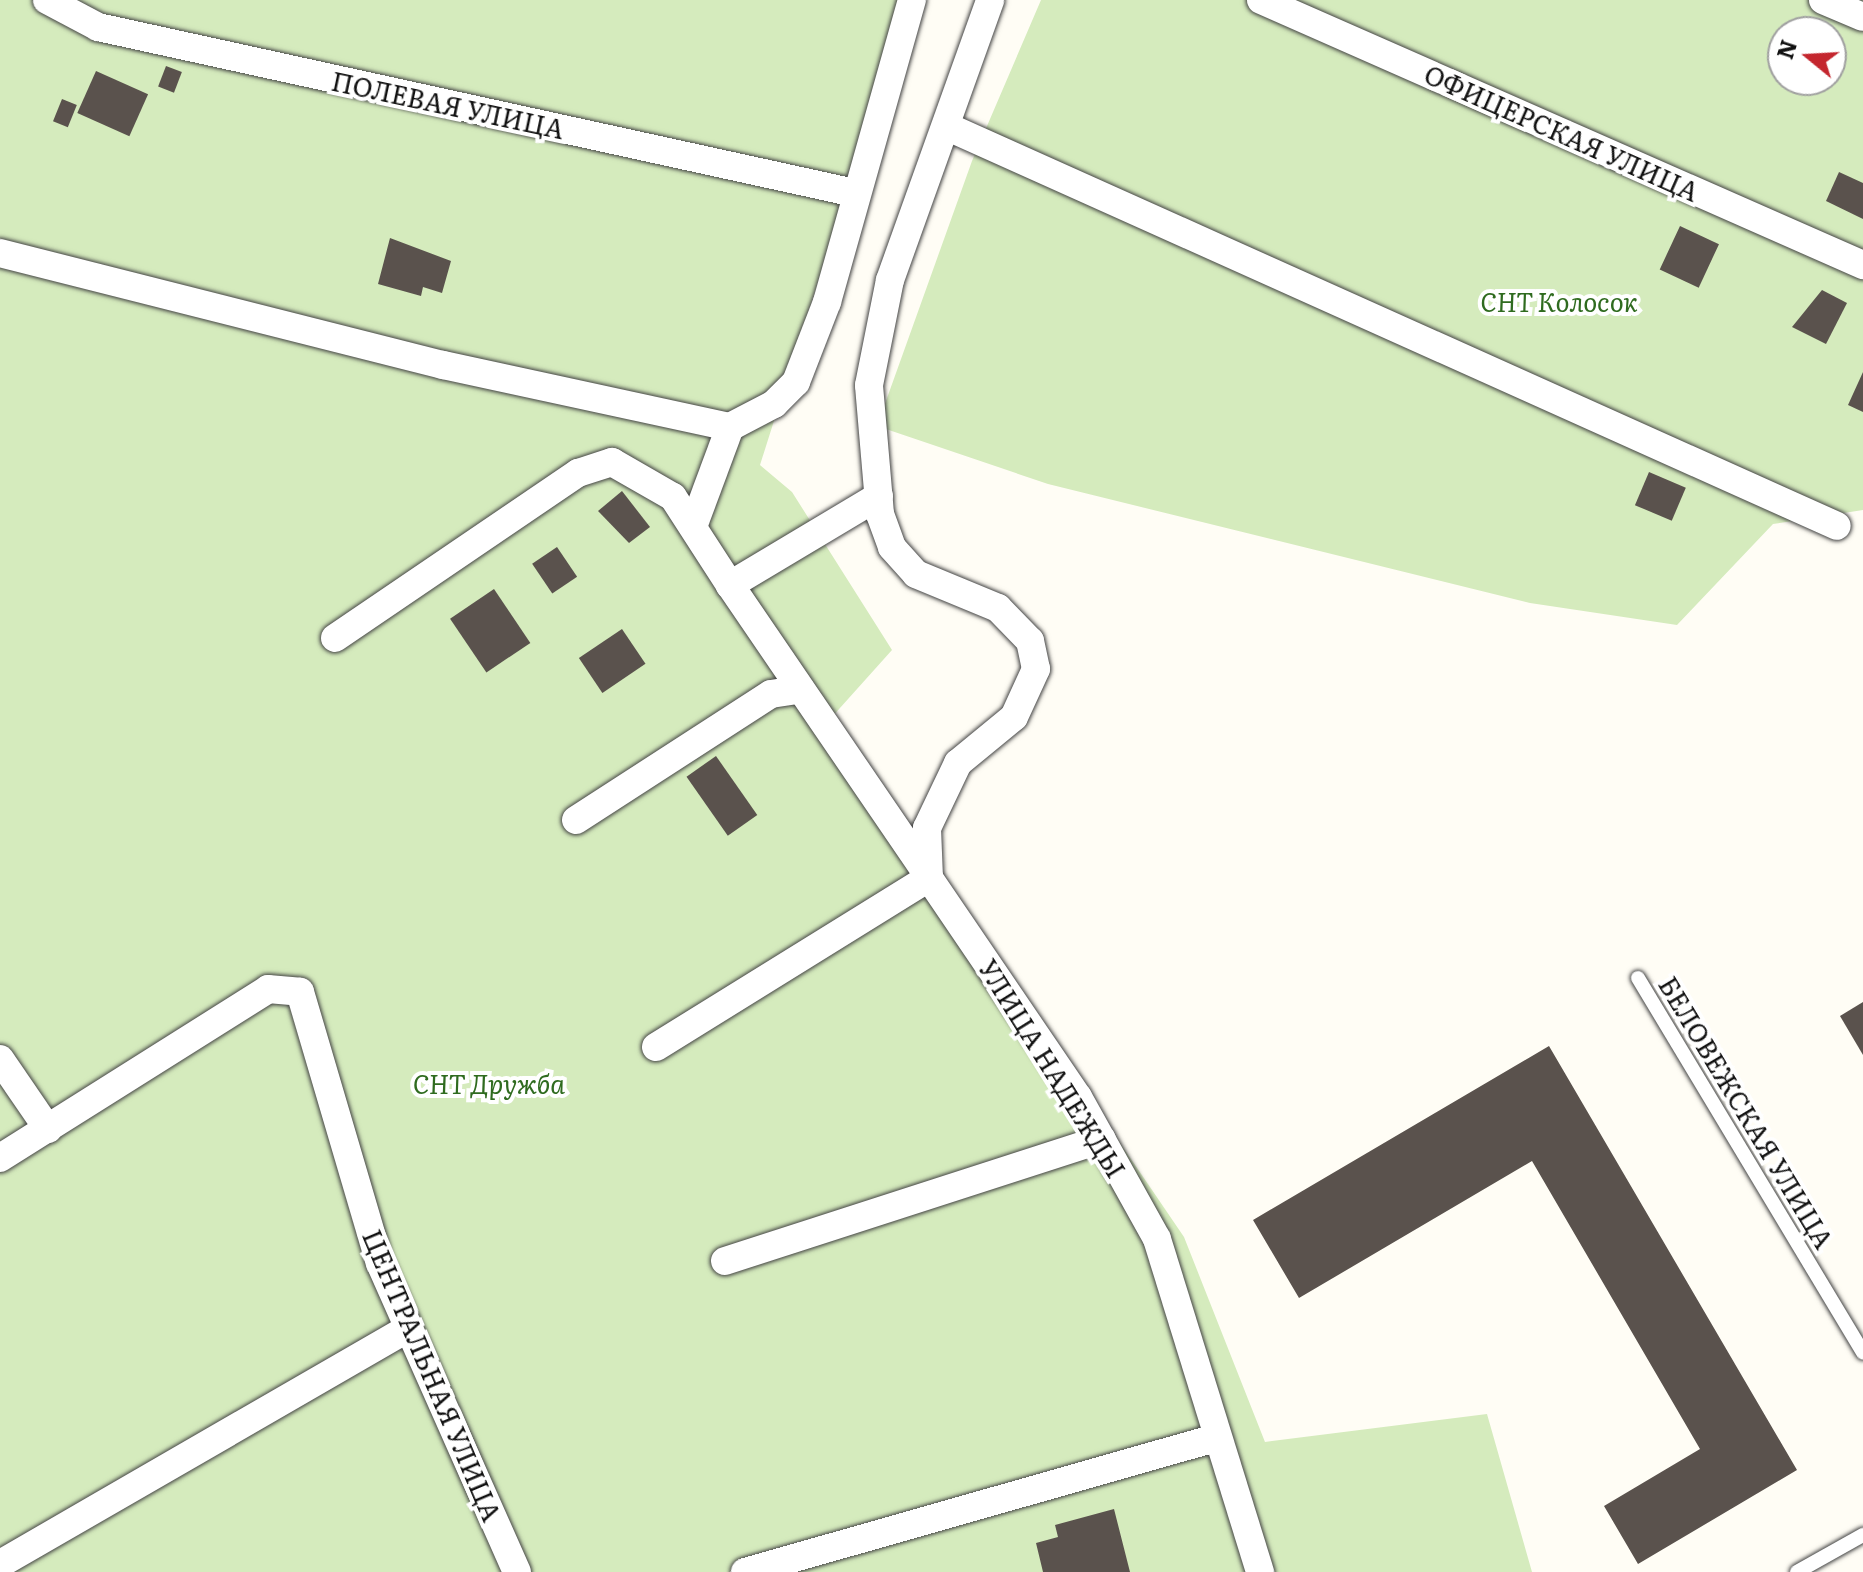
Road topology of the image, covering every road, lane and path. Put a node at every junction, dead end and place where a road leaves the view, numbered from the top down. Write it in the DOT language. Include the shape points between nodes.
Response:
graph roads {
  1 [pos="47,0"];
  2 [pos="912,0"];
  3 [pos="990,0"];
  4 [pos="1261,0"];
  5 [pos="1823,0"];
  6 [pos="1863,17"];
  7 [pos="948,127"];
  8 [pos="855,193"];
  9 [pos="0,253"];
  10 [pos="1863,265"];
  11 [pos="730,427"];
  12 [pos="879,496"];
  13 [pos="694,524"];
  14 [pos="1837,526"];
  15 [pos="730,585"];
  16 [pos="335,638"];
  17 [pos="801,689"];
  18 [pos="576,820"];
  19 [pos="929,878"];
  20 [pos="1638,978"];
  21 [pos="656,1047"];
  22 [pos="0,1059"];
  23 [pos="48,1129"];
  24 [pos="1102,1139"];
  25 [pos="0,1158"];
  26 [pos="725,1261"];
  27 [pos="408,1328"];
  28 [pos="1863,1353"];
  29 [pos="1216,1438"];
  30 [pos="1863,1535"];
  31 [pos="0,1564"];
  32 [pos="517,1572"];
  33 [pos="745,1572"];
  34 [pos="1260,1572"];
  35 [pos="1797,1572"];
  1 -- 8 [label="street, ПОЛЕВАЯ УЛИЦА" via="98,27"];
  2 -- 8 [label="street"];
  3 -- 7 [label="street"];
  4 -- 10 [label="street, ОФИЦЕРСКАЯ УЛИЦА"];
  5 -- 6 [label="street"];
  7 -- 12 [label="street" via="890,280 869,385"];
  7 -- 14 [label="street"];
  8 -- 11 [label="street" via="796,382 774,404"];
  9 -- 11 [label="street" via="443,365"];
  11 -- 13 [label="street"];
  12 -- 15 [label="street"];
  12 -- 19 [label="street" via="892,547 908,565 998,608 1030,641 1036,669 1014,717 958,763 927,828"];
  13 -- 15 [label="street, УЛИЦА НАДЕЖДЫ"];
  13 -- 16 [label="street, УЛИЦА НАДЕЖДЫ" via="673,497 612,462 578,473"];
  15 -- 17 [label="street, УЛИЦА НАДЕЖДЫ"];
  17 -- 18 [label="street" via="771,694"];
  17 -- 19 [label="street, УЛИЦА НАДЕЖДЫ"];
  19 -- 21 [label="street"];
  19 -- 24 [label="street, УЛИЦА НАДЕЖДЫ"];
  20 -- 28 [label="lane, БЕЛОВЕЖСКАЯ УЛИЦА"];
  22 -- 23 [label="street"];
  23 -- 25 [label="street"];
  23 -- 27 [label="street, ЦЕНТРАЛЬНАЯ УЛИЦА" via="268,989 300,992 380,1263"];
  24 -- 26 [label="street"];
  24 -- 29 [label="street, УЛИЦА НАДЕЖДЫ" via="1157,1239"];
  27 -- 31 [label="street"];
  27 -- 32 [label="street, ЦЕНТРАЛЬНАЯ УЛИЦА"];
  29 -- 33 [label="street"];
  29 -- 34 [label="street, УЛИЦА НАДЕЖДЫ"];
  30 -- 35 [label="lane"];
}
